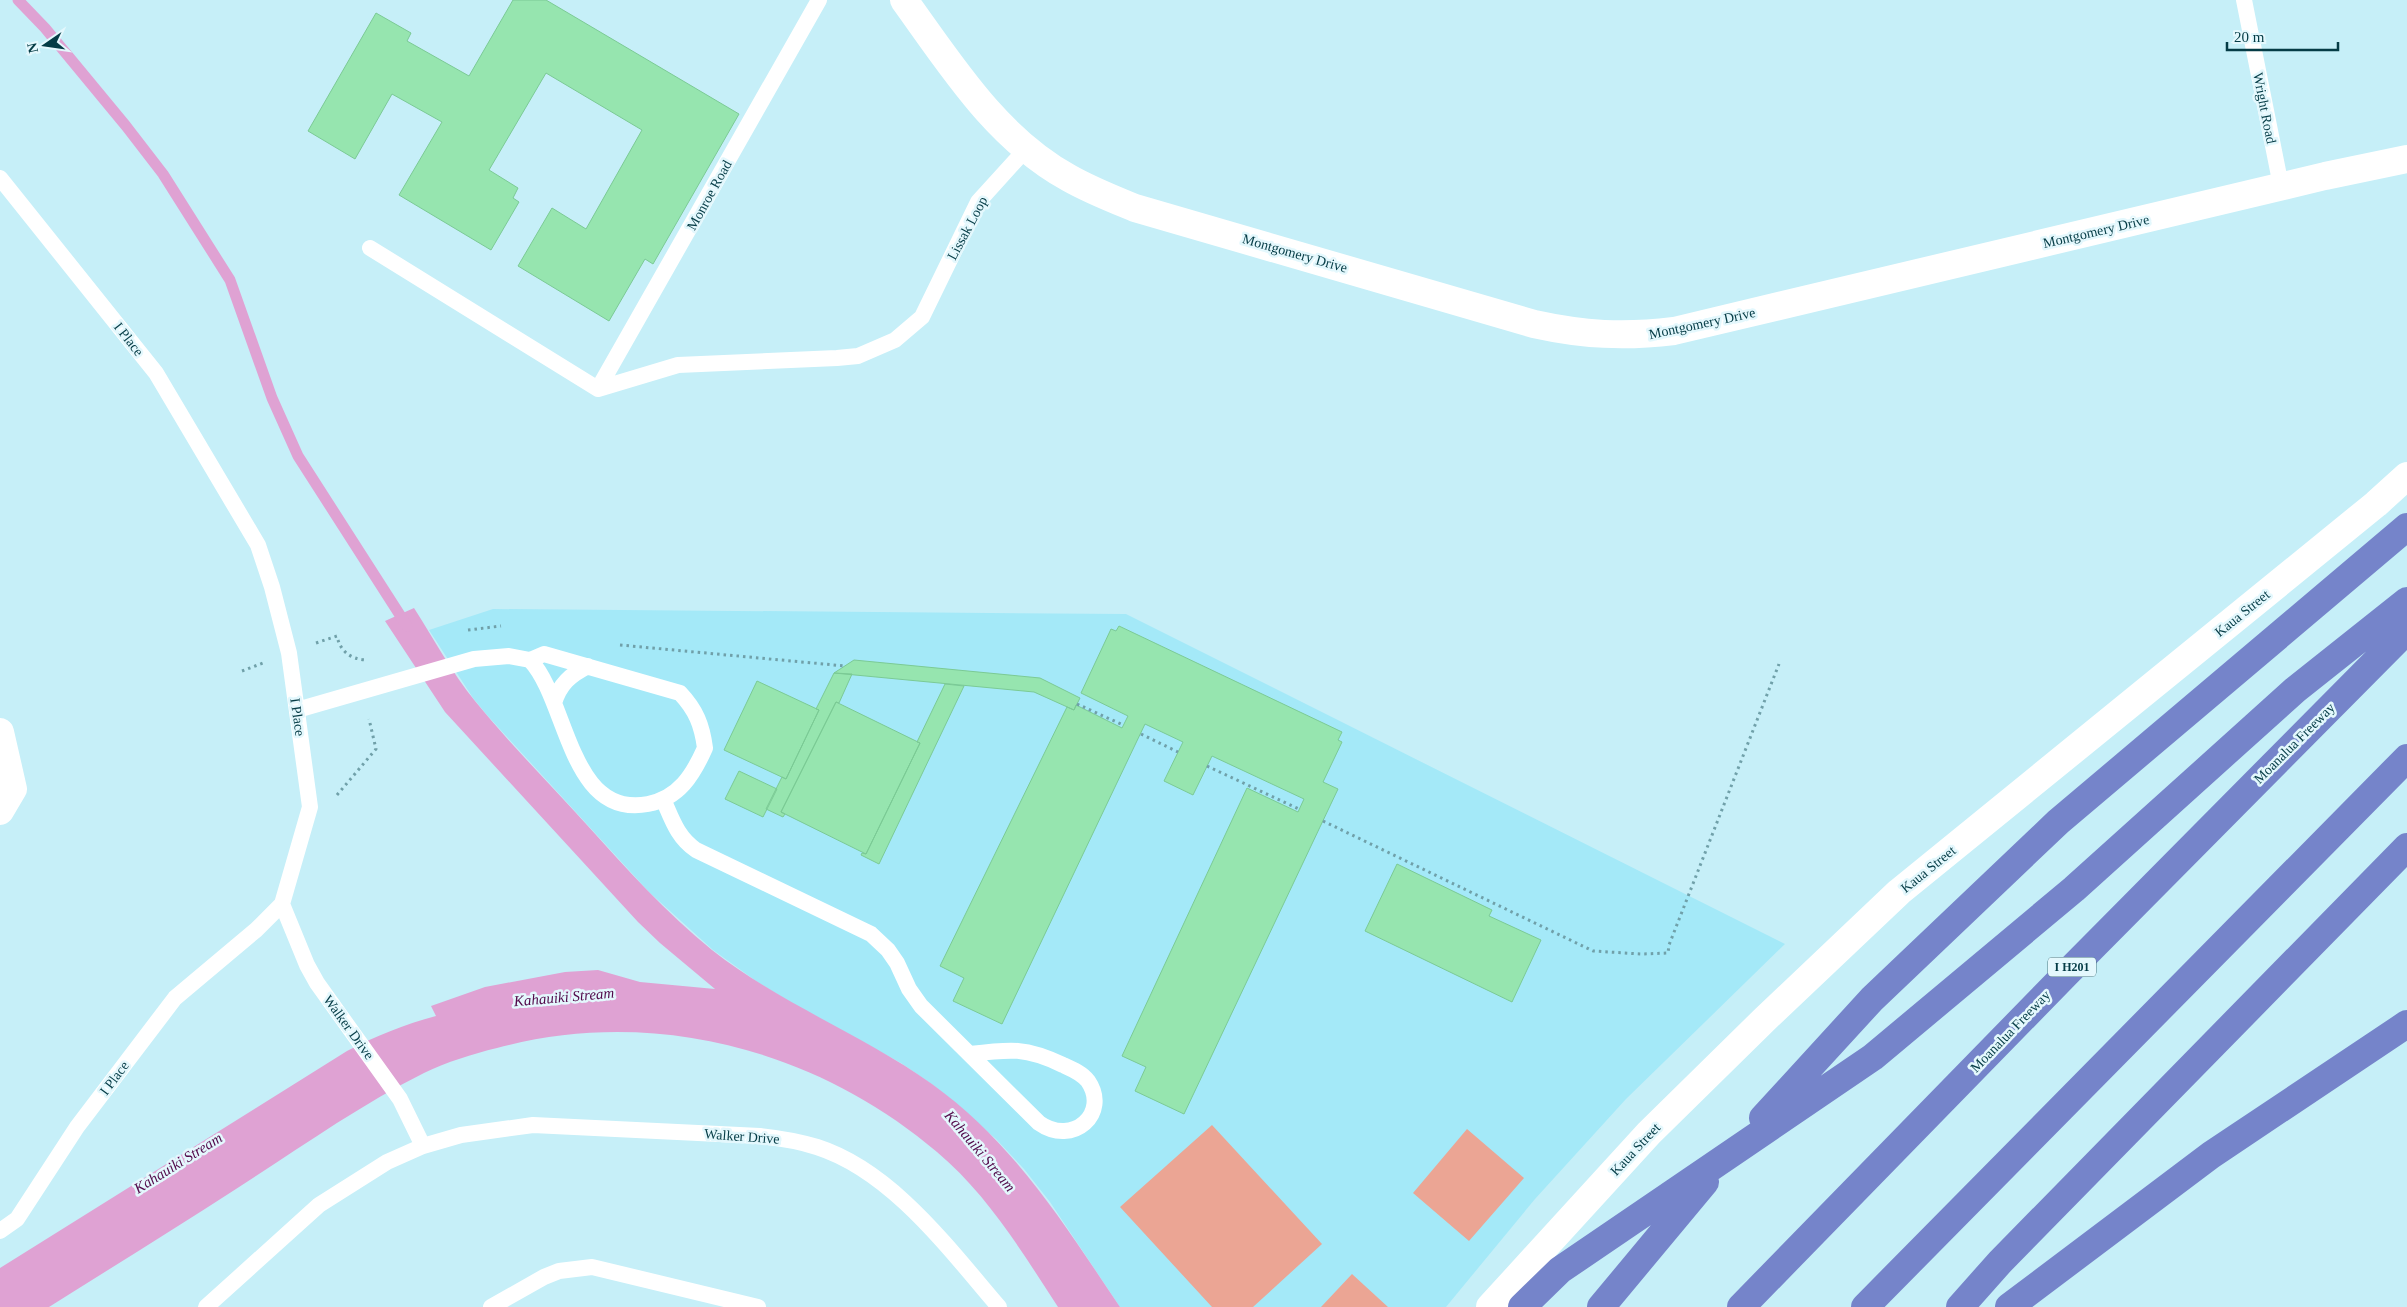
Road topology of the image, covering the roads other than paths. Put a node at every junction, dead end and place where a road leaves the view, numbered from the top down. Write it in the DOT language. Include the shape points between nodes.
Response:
graph roads {
  1 [pos="819,0"];
  2 [pos="904,0"];
  3 [pos="2244,0"];
  4 [pos="1027,148"];
  5 [pos="2407,160"];
  6 [pos="0,178"];
  7 [pos="2281,186"];
  8 [pos="370,248"];
  9 [pos="598,389"];
  10 [pos="2407,476"];
  11 [pos="2407,527"];
  12 [pos="2407,601"];
  13 [pos="2407,630"];
  14 [pos="530,660"];
  15 [pos="588,666"];
  16 [pos="554,703"];
  17 [pos="297,710"];
  18 [pos="0,732"];
  19 [pos="2407,758"];
  20 [pos="663,799"];
  21 [pos="0,811"];
  22 [pos="2407,847"];
  23 [pos="282,904"];
  24 [pos="2407,1024"];
  25 [pos="970,1054"];
  26 [pos="423,1146"];
  27 [pos="0,1230"];
  28 [pos="206,1307"];
  29 [pos="491,1307"];
  30 [pos="758,1307"];
  31 [pos="999,1307"];
  32 [pos="1490,1307"];
  33 [pos="1522,1307"];
  34 [pos="1601,1307"];
  35 [pos="1741,1307"];
  36 [pos="1865,1307"];
  37 [pos="1960,1307"];
  38 [pos="2009,1307"];
  1 -- 9 [label="lane, Monroe Road"];
  2 -- 4 [label="street, Montgomery Drive" via="973,94 1002,128"];
  3 -- 7 [label="lane, Wright Road"];
  4 -- 7 [label="street, Montgomery Drive" via="1067,177 1135,208 1534,324 1611,336 1674,331"];
  4 -- 9 [label="lane, Lissak Loop" via="978,202 922,317 895,340 858,356 678,365"];
  5 -- 7 [label="street, Montgomery Drive"];
  6 -- 17 [label="lane, I Place" via="156,373 258,545 289,653"];
  8 -- 9 [label="lane"];
  10 -- 32 [label="street, Kaua Street" via="1899,892 1649,1133"];
  11 -- 34 [label="highway" via="2058,822 1872,998 1699,1188"];
  12 -- 33 [label="highway" via="2295,690 2074,889 1872,1057 1560,1270"];
  13 -- 35 [label="highway, Moanalua Freeway / I H201" via="2080,958"];
  14 -- 15 [label="lane" via="544,654"];
  14 -- 16 [label="lane" via="545,679"];
  14 -- 17 [label="lane" via="509,656 460,663"];
  15 -- 16 [label="lane" via="566,679"];
  15 -- 20 [label="lane" via="680,693 700,719 705,748 683,786"];
  16 -- 20 [label="lane" via="587,780 598,790 626,804 641,805"];
  17 -- 23 [label="lane, I Place" via="310,807"];
  18 -- 21 [label="street" via="13,789"];
  19 -- 36 [label="highway"];
  20 -- 25 [label="lane" via="675,829 696,850 871,934 898,963 908,989 921,1006"];
  22 -- 37 [label="highway" via="2000,1262"];
  23 -- 26 [label="lane, Walker Drive" via="306,965 400,1099"];
  23 -- 27 [label="lane, I Place" via="175,998 77,1127 17,1219"];
  24 -- 38 [label="highway" via="2211,1155"];
  25 -- 25 [label="lane" via="1048,1129 1057,1132 1078,1129 1092,1112 1094,1096 1088,1081 1051,1059 1020,1050"];
  26 -- 28 [label="lane, Walker Drive" via="387,1162 320,1205"];
  26 -- 31 [label="lane, Walker Drive" via="461,1135 533,1125 760,1136 818,1147 869,1173 892,1190 958,1258"];
  29 -- 30 [label="lane" via="544,1277 560,1271 592,1267"];
}
